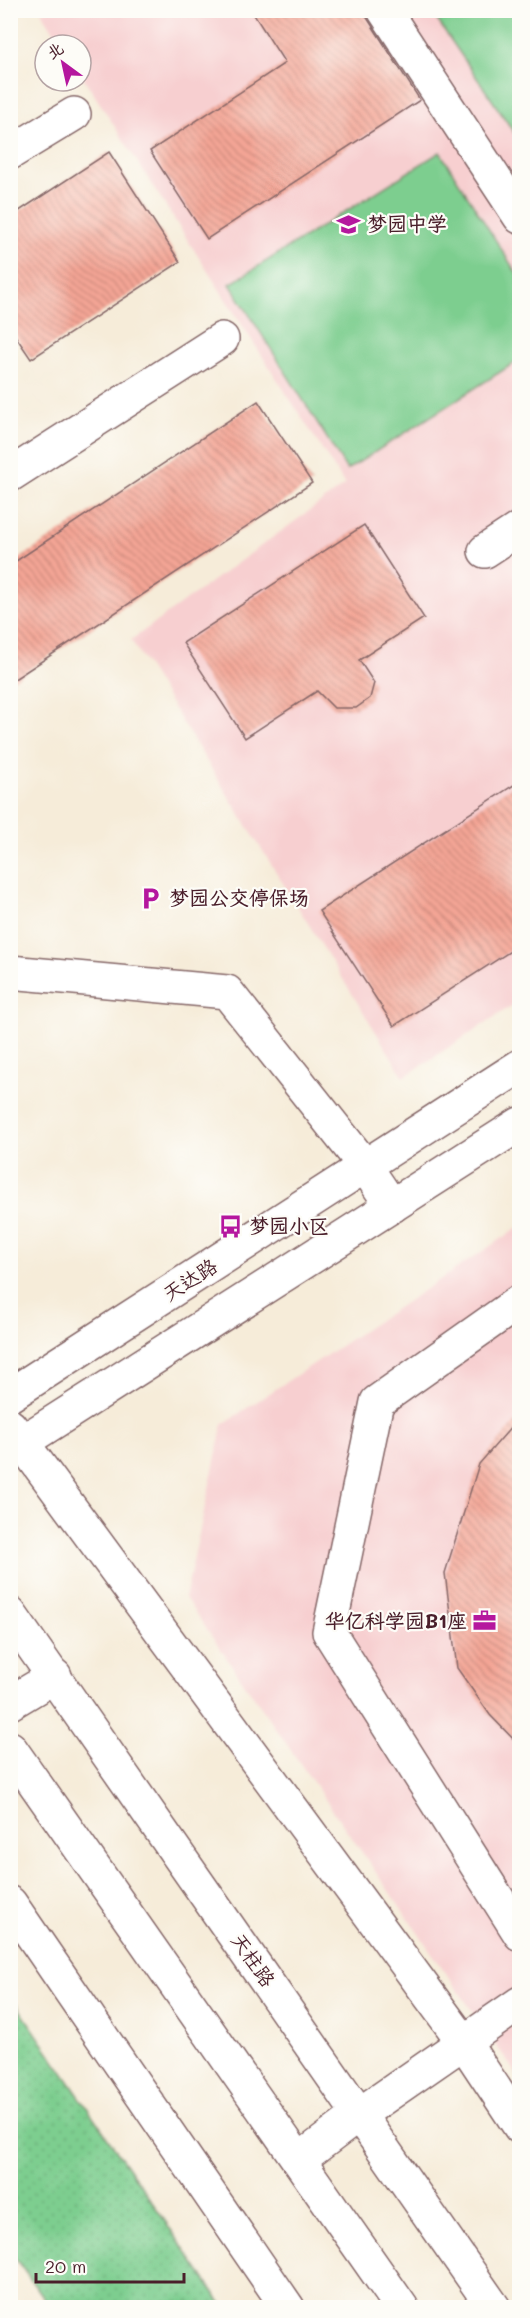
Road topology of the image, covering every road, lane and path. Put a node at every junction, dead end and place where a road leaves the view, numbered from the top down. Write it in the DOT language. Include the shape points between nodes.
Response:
graph roads {
  1 [pos="384,10"];
  2 [pos="74,114"];
  3 [pos="10,153"];
  4 [pos="519,217"];
  5 [pos="222,339"];
  6 [pos="14,464"];
  7 [pos="519,528"];
  8 [pos="485,551"];
  9 [pos="10,972"];
  10 [pos="519,1066"];
  11 [pos="519,1124"];
  12 [pos="365,1166"];
  13 [pos="392,1206"];
  14 [pos="519,1301"];
  15 [pos="10,1395"];
  16 [pos="14,1439"];
  17 [pos="10,1614"];
  18 [pos="55,1676"];
  19 [pos="10,1703"];
  20 [pos="10,1748"];
  21 [pos="10,1903"];
  22 [pos="519,1934"];
  23 [pos="519,2004"];
  24 [pos="463,2041"];
  25 [pos="360,2114"];
  26 [pos="519,2127"];
  27 [pos="299,2160"];
  28 [pos="288,2307"];
  29 [pos="402,2307"];
  30 [pos="494,2307"];
  1 -- 4 [label="street"];
  2 -- 3 [label="street"];
  5 -- 6 [label="street"];
  7 -- 8 [label="street"];
  9 -- 12 [label="street" via="227,992"];
  10 -- 12 [label="street, 天达路"];
  11 -- 13 [label="street"];
  12 -- 13 [label="street"];
  12 -- 15 [label="street, 天达路"];
  13 -- 16 [label="street"];
  14 -- 22 [label="street" via="377,1402 329,1632"];
  16 -- 24 [label="street"];
  17 -- 18 [label="street, 天柱路"];
  18 -- 19 [label="street"];
  18 -- 25 [label="street, 天柱路"];
  20 -- 27 [label="street"];
  21 -- 28 [label="street"];
  23 -- 24 [label="street"];
  24 -- 25 [label="street"];
  24 -- 26 [label="street"];
  25 -- 27 [label="street"];
  25 -- 30 [label="street, 天柱路"];
  27 -- 29 [label="street"];
}
